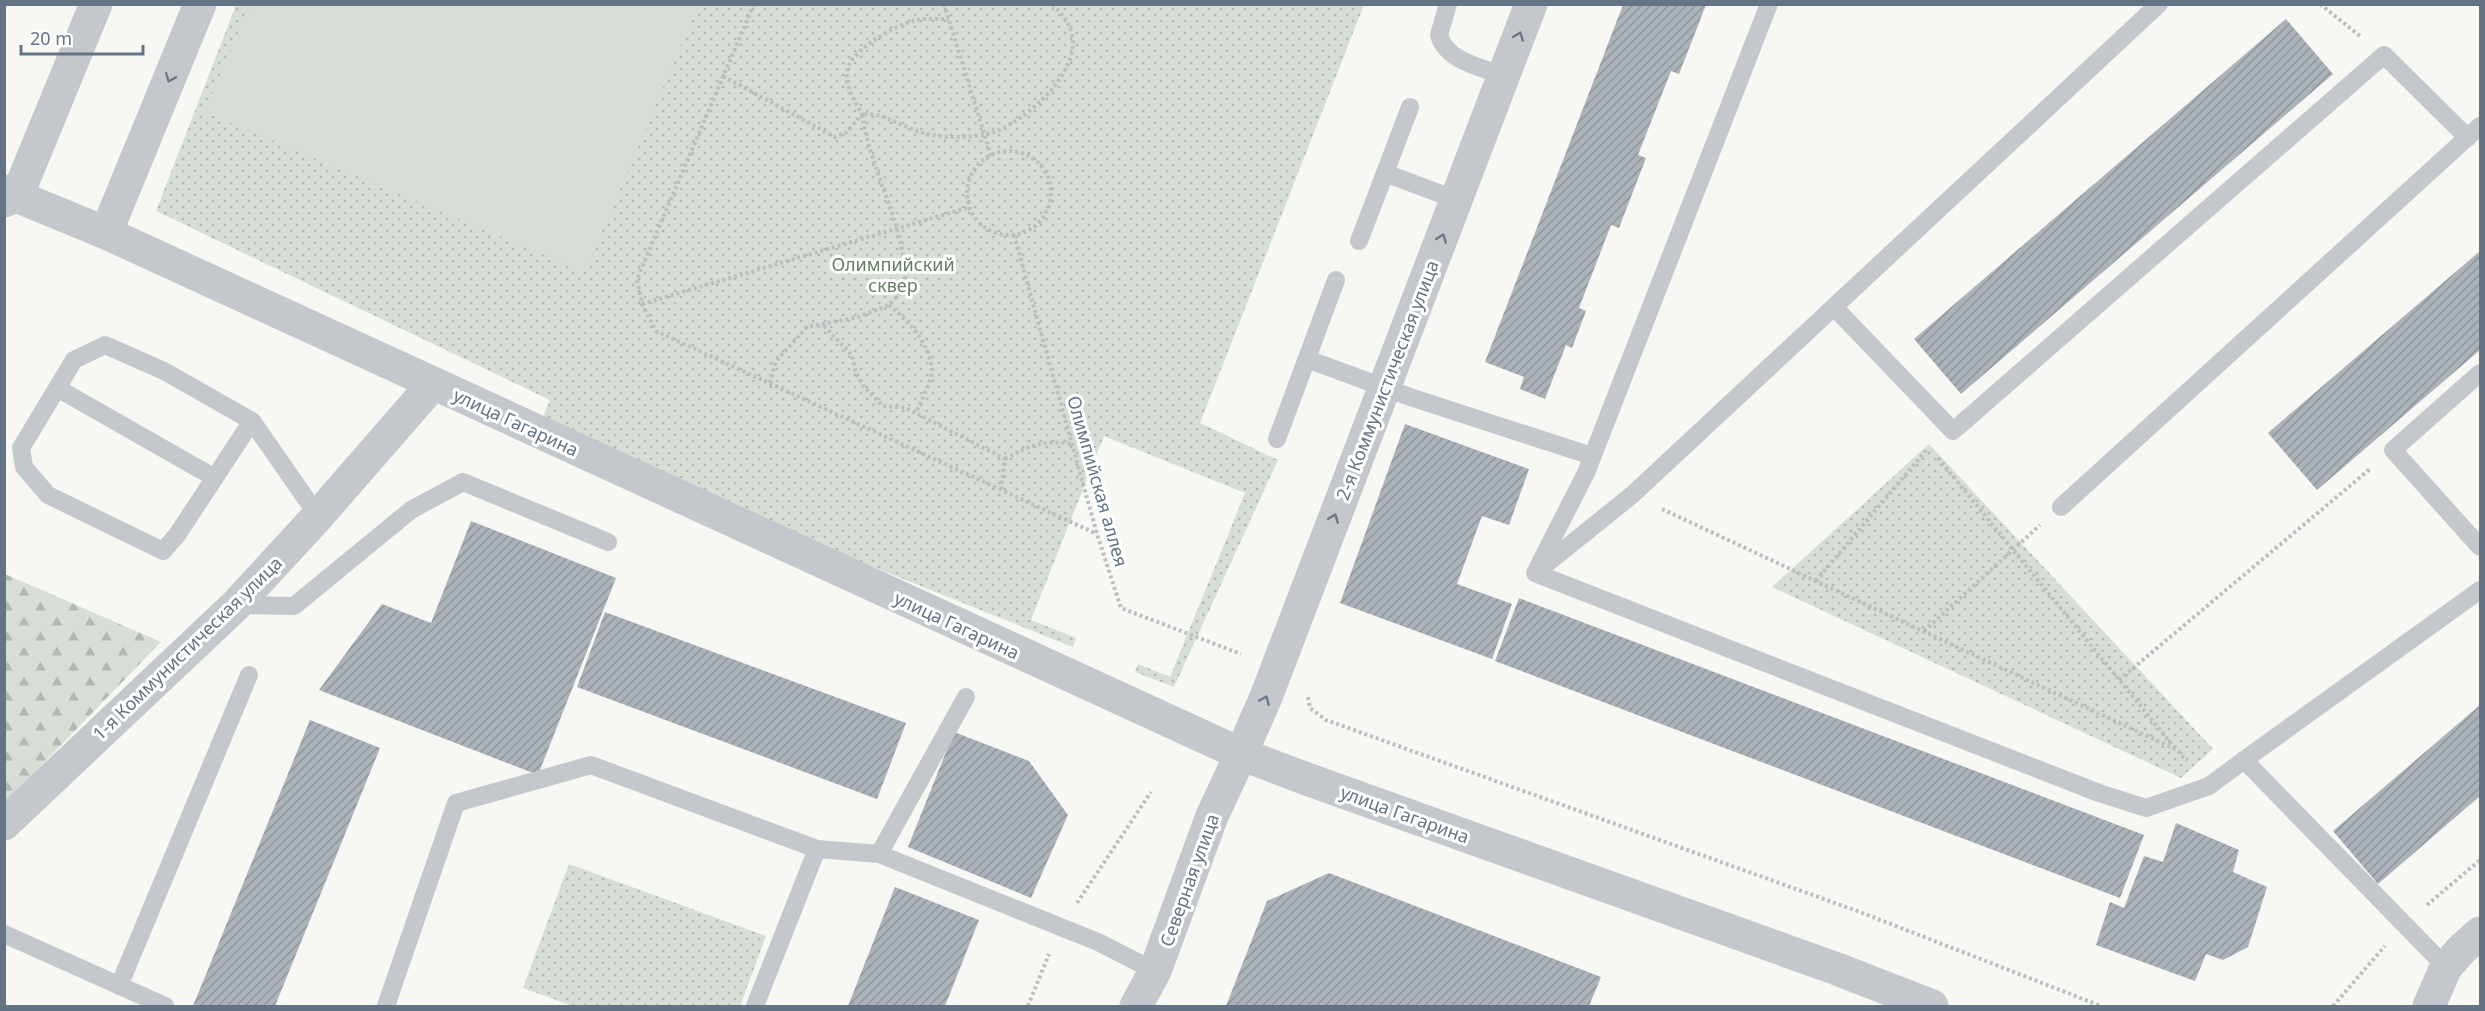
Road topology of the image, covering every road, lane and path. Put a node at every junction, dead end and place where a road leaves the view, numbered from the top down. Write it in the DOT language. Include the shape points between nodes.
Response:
graph roads {
  1 [pos="96,4"];
  2 [pos="200,4"];
  3 [pos="754,4"];
  4 [pos="945,4"];
  5 [pos="1052,4"];
  6 [pos="1448,4"];
  7 [pos="1531,4"];
  8 [pos="1769,4"];
  9 [pos="2159,4"];
  10 [pos="2320,4"];
  11 [pos="949,19"];
  12 [pos="2384,55"];
  13 [pos="723,76"];
  14 [pos="1504,76"];
  15 [pos="1410,107"];
  16 [pos="862,114"];
  17 [pos="2474,132"];
  18 [pos="985,135"];
  19 [pos="991,156"];
  20 [pos="1385,173"];
  21 [pos="9,196"];
  22 [pos="1457,200"];
  23 [pos="970,207"];
  24 [pos="896,229"];
  25 [pos="106,233"];
  26 [pos="1014,235"];
  27 [pos="1359,241"];
  28 [pos="1336,280"];
  29 [pos="642,304"];
  30 [pos="889,305"];
  31 [pos="1834,307"];
  32 [pos="823,325"];
  33 [pos="1307,359"];
  34 [pos="2481,374"];
  35 [pos="770,383"];
  36 [pos="433,384"];
  37 [pos="1383,387"];
  38 [pos="57,388"];
  39 [pos="916,413"];
  40 [pos="252,421"];
  41 [pos="1953,431"];
  42 [pos="1277,439"];
  43 [pos="1072,444"];
  44 [pos="1929,447"];
  45 [pos="2393,450"];
  46 [pos="1592,456"];
  47 [pos="1005,459"];
  48 [pos="215,478"];
  49 [pos="1001,490"];
  50 [pos="1632,495"];
  51 [pos="2061,507"];
  52 [pos="318,516"];
  53 [pos="1097,534"];
  54 [pos="608,542"];
  55 [pos="2481,547"];
  56 [pos="2013,550"];
  57 [pos="1535,573"];
  58 [pos="1816,581"];
  59 [pos="2481,590"];
  60 [pos="236,604"];
  61 [pos="1924,631"];
  62 [pos="1245,655"];
  63 [pos="249,675"];
  64 [pos="2119,680"];
  65 [pos="1306,693"];
  66 [pos="966,697"];
  67 [pos="2177,750"];
  68 [pos="1241,754"];
  69 [pos="2244,760"];
  70 [pos="2209,786"];
  71 [pos="1151,792"];
  72 [pos="4,824"];
  73 [pos="817,849"];
  74 [pos="879,854"];
  75 [pos="1060,928"];
  76 [pos="4,934"];
  77 [pos="2467,951"];
  78 [pos="1155,971"];
  79 [pos="119,986"];
  80 [pos="165,1006"];
  81 [pos="386,1006"];
  82 [pos="755,1006"];
  83 [pos="1028,1006"];
  84 [pos="1137,1006"];
  85 [pos="1932,1006"];
  86 [pos="2101,1006"];
  87 [pos="2428,1006"];
  1 -- 21 [label="street"];
  2 -- 25 [label="street, one-way"];
  3 -- 13 [label="path"];
  4 -- 11 [label="path"];
  5 -- 18 [label="path" via="1066,19 1073,37 1070,57 1059,80 1014,123"];
  6 -- 14 [label="lane" via="1439,35 1445,49 1468,63"];
  14 -- 7 [label="street, 2-я Коммунистическая улица, one-way"];
  8 -- 46 [label="lane"];
  9 -- 31 [label="lane"];
  10 -- 12 [label="path"];
  11 -- 16 [label="path" via="917,20 884,34 862,49 847,70 849,90"];
  11 -- 18 [label="path"];
  12 -- 17 [label="lane"];
  12 -- 41 [label="lane"];
  13 -- 16 [label="path" via="835,137 847,132"];
  13 -- 29 [label="path" via="637,279"];
  14 -- 22 [label="street, 2-я Коммунистическая улица"];
  15 -- 20 [label="lane"];
  16 -- 18 [label="path" via="878,114 932,135"];
  16 -- 24 [label="path" via="866,143"];
  17 -- 51 [label="lane"];
  18 -- 19 [label="path"];
  19 -- 23 [label="path" via="972,173 968,187"];
  19 -- 26 [label="path" via="1006,151 1033,158 1049,180 1050,200 1043,219 1033,228"];
  20 -- 22 [label="lane"];
  20 -- 27 [label="lane"];
  21 -- 25 [label="street, улица Гагарина"];
  37 -- 22 [label="street, 2-я Коммунистическая улица, one-way"];
  23 -- 24 [label="path"];
  23 -- 26 [label="path" via="981,225 994,233"];
  24 -- 29 [label="path"];
  24 -- 30 [label="path" via="905,261 905,288"];
  25 -- 36 [label="street, улица Гагарина"];
  26 -- 43 [label="path, Олимпийская аллея"];
  28 -- 33 [label="lane"];
  29 -- 35 [label="path" via="656,331"];
  30 -- 32 [label="path"];
  30 -- 39 [label="path" via="924,344 932,371"];
  31 -- 41 [label="lane"];
  31 -- 50 [label="lane"];
  32 -- 35 [label="path" via="807,327 788,345 776,361"];
  32 -- 39 [label="path" via="852,355 864,387 883,406"];
  33 -- 37 [label="lane"];
  33 -- 42 [label="lane"];
  34 -- 45 [label="lane"];
  35 -- 49 [label="path"];
  36 -- 52 [label="street, 1-я Коммунистическая улица"];
  36 -- 68 [label="street, улица Гагарина"];
  37 -- 46 [label="lane"];
  68 -- 37 [label="street, 2-я Коммунистическая улица, one-way"];
  38 -- 40 [label="lane" via="74,360 105,345 164,371"];
  38 -- 48 [label="lane"];
  38 -- 48 [label="lane" via="21,448 24,467 48,495 163,551"];
  39 -- 47 [label="path"];
  40 -- 48 [label="lane"];
  40 -- 52 [label="lane"];
  41 -- 44 [label="path"];
  43 -- 47 [label="path" via="1051,441"];
  43 -- 53 [label="path, Олимпийская аллея"];
  44 -- 56 [label="path"];
  44 -- 58 [label="path"];
  45 -- 55 [label="lane"];
  45 -- 64 [label="path"];
  46 -- 57 [label="lane"];
  47 -- 49 [label="path"];
  49 -- 53 [label="path"];
  50 -- 57 [label="lane"];
  50 -- 58 [label="path"];
  51 -- 56 [label="path"];
  52 -- 60 [label="street, 1-я Коммунистическая улица"];
  53 -- 62 [label="path, Олимпийская аллея" via="1121,608"];
  54 -- 60 [label="lane" via="463,482 411,510 294,606"];
  56 -- 61 [label="path"];
  56 -- 64 [label="path"];
  57 -- 70 [label="lane" via="2098,793 2146,808"];
  58 -- 61 [label="path"];
  59 -- 69 [label="lane"];
  60 -- 72 [label="street, 1-я Коммунистическая улица"];
  61 -- 67 [label="path"];
  63 -- 79 [label="lane"];
  64 -- 67 [label="path"];
  65 -- 86 [label="path" via="1310,708 1326,720 1860,912"];
  66 -- 74 [label="lane"];
  67 -- 70 [label="path"];
  68 -- 78 [label="street, Северная улица" via="1212,816"];
  68 -- 85 [label="street, улица Гагарина"];
  69 -- 70 [label="lane"];
  69 -- 77 [label="lane"];
  71 -- 75 [label="path"];
  73 -- 74 [label="lane"];
  73 -- 81 [label="lane" via="591,765 456,803"];
  73 -- 82 [label="lane"];
  74 -- 75 [label="lane"];
  75 -- 78 [label="lane"];
  75 -- 83 [label="path"];
  76 -- 79 [label="lane"];
  77 -- 87 [label="street"];
  78 -- 84 [label="street, Северная улица"];
  79 -- 80 [label="lane"];
}
